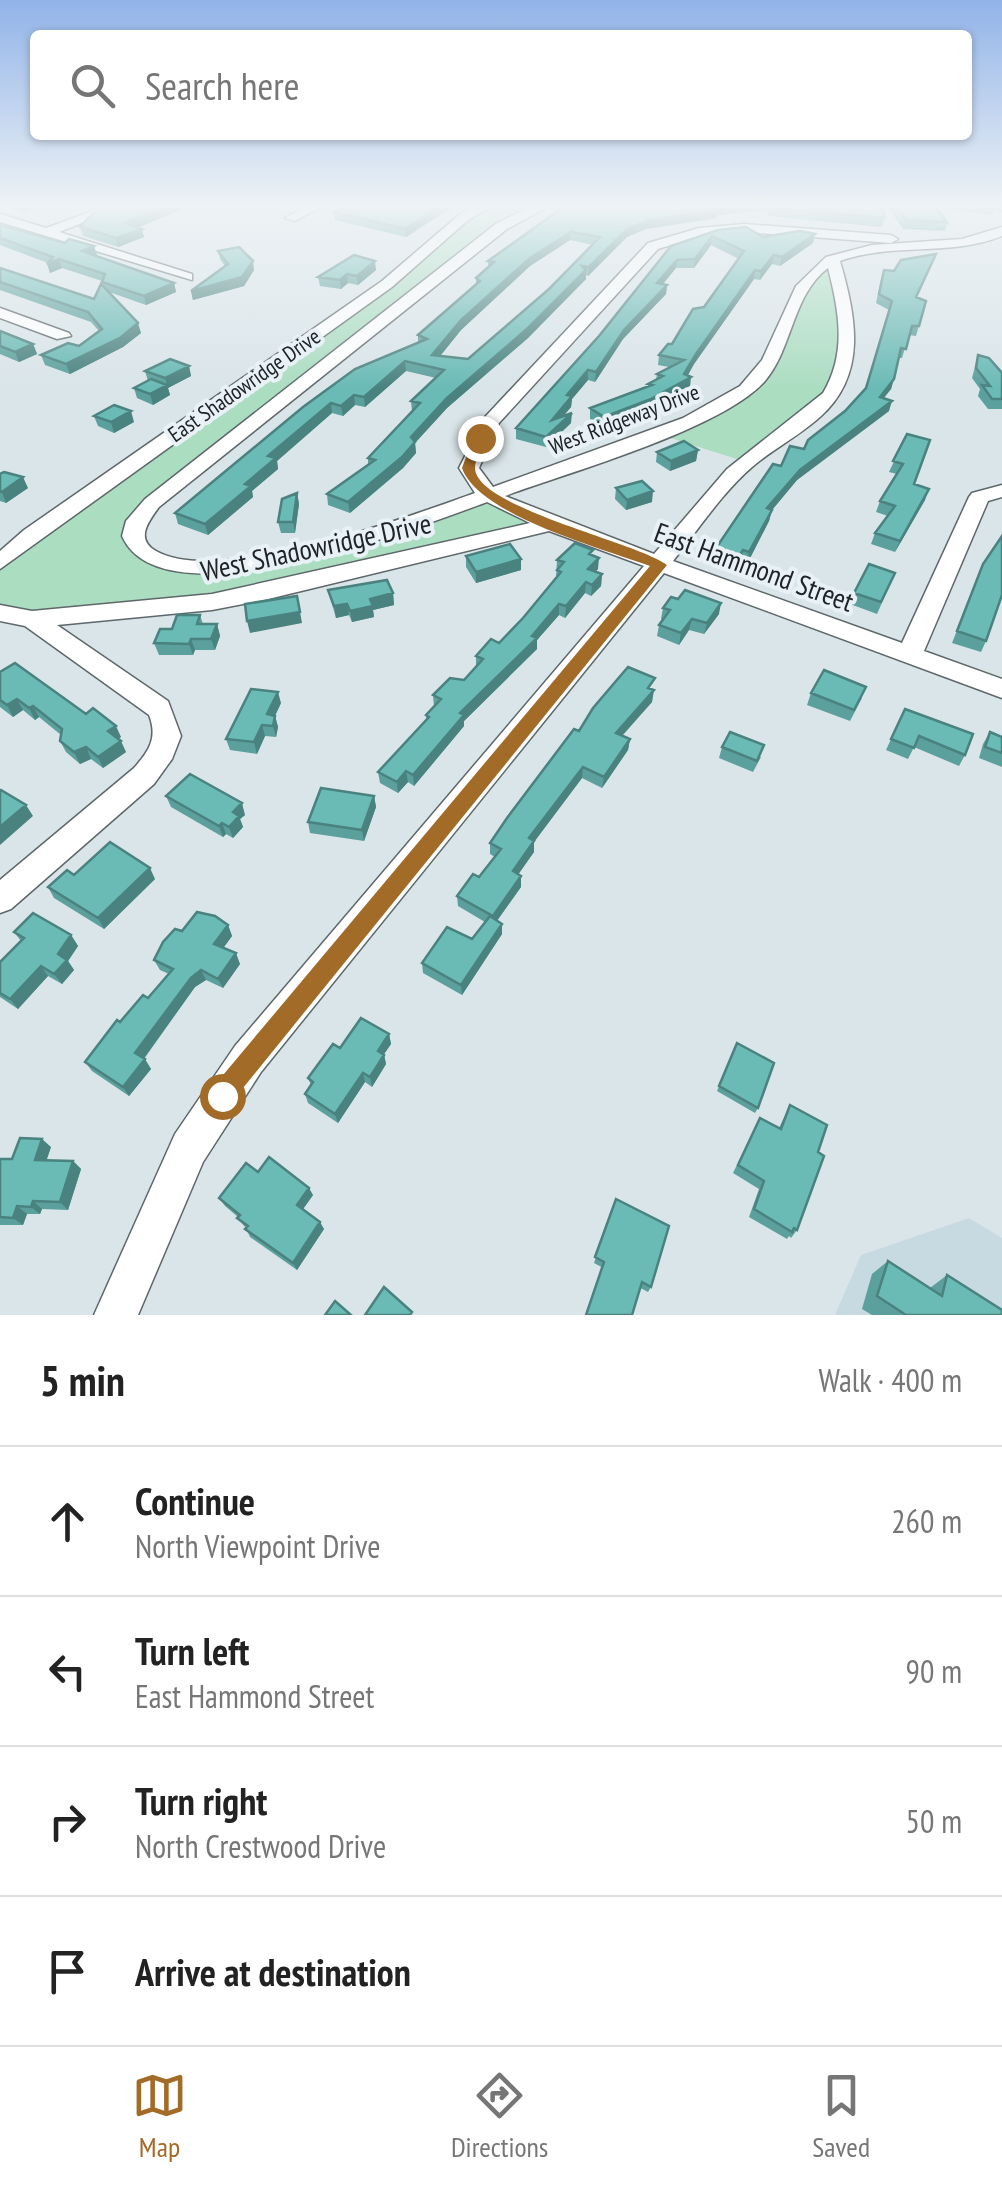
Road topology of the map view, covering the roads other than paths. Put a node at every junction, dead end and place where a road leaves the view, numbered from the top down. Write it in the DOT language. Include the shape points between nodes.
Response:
graph roads {
  1 [pos="154,266"];
  2 [pos="407,266"];
  3 [pos="456,266"];
  4 [pos="634,266"];
  5 [pos="822,266"];
  6 [pos="835,266"];
  7 [pos="188,277"];
  8 [pos="0,312"];
  9 [pos="63,336"];
  10 [pos="993,492"];
  11 [pos="489,494"];
  12 [pos="551,524"];
  13 [pos="0,562"];
  14 [pos="659,565"];
  15 [pos="0,613"];
  16 [pos="32,619"];
  17 [pos="910,656"];
  18 [pos="1002,689"];
  19 [pos="0,898"];
  20 [pos="116,1315"];
  1 -- 7 [label="street"];
  2 -- 13 [label="street, East Shadowridge Drive"];
  3 -- 11 [label="street, West Ridgeway Drive" via="152,503 132,536 157,562 262,562 338,546"];
  4 -- 11 [label="street" via="485,428 469,468"];
  5 -- 11 [label="street, West Ridgeway Drive" via="809,275 770,364 745,390 694,419"];
  6 -- 14 [label="street" via="848,326 840,382 816,412 734,473"];
  8 -- 9 [label="street"];
  10 -- 17 [label="street" via="979,497"];
  11 -- 12 [label="street, East Hammond Street"];
  12 -- 14 [label="street, East Hammond Street"];
  12 -- 16 [label="street, West Shadowridge Drive" via="264,593"];
  14 -- 17 [label="street, East Hammond Street"];
  14 -- 20 [label="street" via="248,1059 189,1148"];
  15 -- 16 [label="street"];
  16 -- 19 [label="street" via="159,708 168,740 144,776"];
  17 -- 18 [label="street, East Hammond Street"];
}
